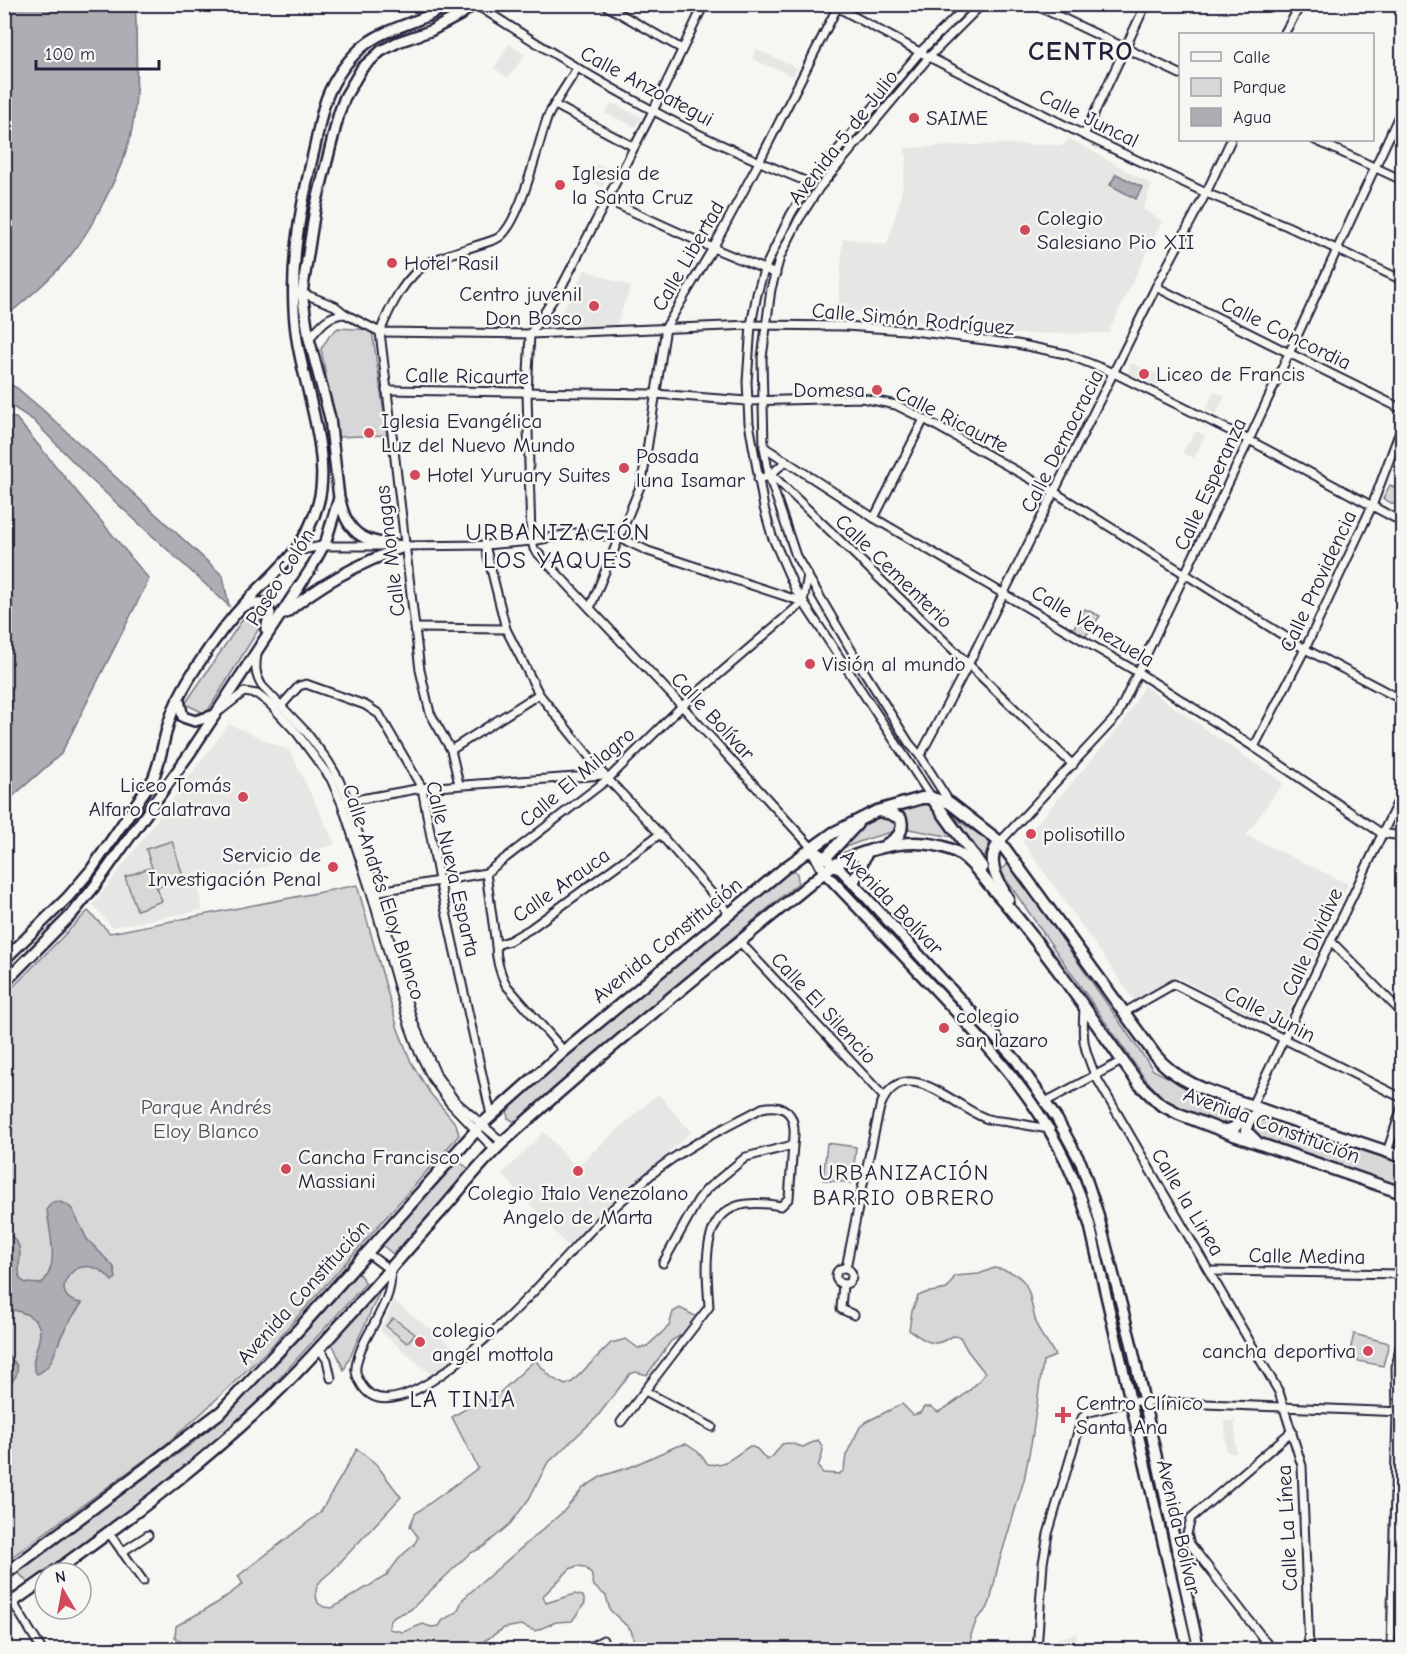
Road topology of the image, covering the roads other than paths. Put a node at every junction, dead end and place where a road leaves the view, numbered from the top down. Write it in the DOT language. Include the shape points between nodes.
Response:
graph roads {
  1 [pos="448,4"];
  2 [pos="474,4"];
  3 [pos="603,4"];
  4 [pos="704,4"];
  5 [pos="969,4"];
  6 [pos="982,4"];
  7 [pos="1033,4"];
  8 [pos="1146,4"];
  9 [pos="1301,4"];
  10 [pos="836,6"];
  11 [pos="1285,33"];
  12 [pos="1125,47"];
  13 [pos="682,49"];
  14 [pos="920,52"];
  15 [pos="929,57"];
  16 [pos="577,68"];
  17 [pos="1179,74"];
  18 [pos="555,105"];
  19 [pos="1402,109"];
  20 [pos="653,111"];
  21 [pos="1084,135"];
  22 [pos="1231,141"];
  23 [pos="1317,141"];
  24 [pos="634,147"];
  25 [pos="759,162"];
  26 [pos="1376,168"];
  27 [pos="1402,180"];
  28 [pos="810,183"];
  29 [pos="1206,193"];
  30 [pos="607,200"];
  31 [pos="713,248"];
  32 [pos="1339,249"];
  33 [pos="764,270"];
  34 [pos="776,274"];
  35 [pos="1402,280"];
  36 [pos="1155,287"];
  37 [pos="303,293"];
  38 [pos="345,314"];
  39 [pos="751,325"];
  40 [pos="766,325"];
  41 [pos="666,327"];
  42 [pos="380,332"];
  43 [pos="530,334"];
  44 [pos="309,339"];
  45 [pos="1289,352"];
  46 [pos="1114,373"];
  47 [pos="386,390"];
  48 [pos="527,393"];
  49 [pos="655,394"];
  50 [pos="762,400"];
  51 [pos="747,401"];
  52 [pos="1402,409"];
  53 [pos="924,419"];
  54 [pos="1402,426"];
  55 [pos="1250,440"];
  56 [pos="764,447"];
  57 [pos="786,462"];
  58 [pos="770,475"];
  59 [pos="758,479"];
  60 [pos="1054,492"];
  61 [pos="339,498"];
  62 [pos="1372,506"];
  63 [pos="874,518"];
  64 [pos="1402,522"];
  65 [pos="618,537"];
  66 [pos="532,541"];
  67 [pos="485,545"];
  68 [pos="322,546"];
  69 [pos="406,546"];
  70 [pos="296,551"];
  71 [pos="808,575"];
  72 [pos="1186,576"];
  73 [pos="1004,592"];
  74 [pos="803,602"];
  75 [pos="241,608"];
  76 [pos="590,608"];
  77 [pos="275,622"];
  78 [pos="416,628"];
  79 [pos="506,629"];
  80 [pos="257,648"];
  81 [pos="1305,649"];
  82 [pos="968,665"];
  83 [pos="1139,673"];
  84 [pos="539,694"];
  85 [pos="178,700"];
  86 [pos="1402,700"];
  87 [pos="281,706"];
  88 [pos="682,706"];
  89 [pos="215,715"];
  90 [pos="1254,747"];
  91 [pos="451,750"];
  92 [pos="920,756"];
  93 [pos="1073,765"];
  94 [pos="606,777"];
  95 [pos="459,784"];
  96 [pos="422,788"];
  97 [pos="1402,793"];
  98 [pos="932,798"];
  99 [pos="345,802"];
  100 [pos="950,803"];
  101 [pos="877,811"];
  102 [pos="863,817"];
  103 [pos="1381,833"];
  104 [pos="660,834"];
  105 [pos="1402,836"];
  106 [pos="1000,842"];
  107 [pos="812,848"];
  108 [pos="870,851"];
  109 [pos="828,865"];
  110 [pos="486,873"];
  111 [pos="439,880"];
  112 [pos="853,883"];
  113 [pos="373,892"];
  114 [pos="730,914"];
  115 [pos="1015,914"];
  116 [pos="1331,941"];
  117 [pos="740,942"];
  118 [pos="496,945"];
  119 [pos="4,960"];
  120 [pos="4,983"];
  121 [pos="1084,1008"];
  122 [pos="1125,1012"];
  123 [pos="1402,1013"];
  124 [pos="1284,1040"];
  125 [pos="564,1051"];
  126 [pos="1122,1061"];
  127 [pos="1095,1075"];
  128 [pos="884,1097"];
  129 [pos="1402,1098"];
  130 [pos="1230,1099"];
  131 [pos="1045,1102"];
  132 [pos="1252,1105"];
  133 [pos="1402,1107"];
  134 [pos="1268,1112"];
  135 [pos="491,1115"];
  136 [pos="478,1128"];
  137 [pos="1050,1129"];
  138 [pos="1219,1130"];
  139 [pos="1259,1143"];
  140 [pos="793,1145"];
  141 [pos="498,1146"];
  142 [pos="1387,1152"];
  143 [pos="1402,1157"];
  144 [pos="1402,1193"];
  145 [pos="366,1252"];
  146 [pos="663,1263"];
  147 [pos="846,1268"];
  148 [pos="390,1270"];
  149 [pos="1210,1271"];
  150 [pos="1402,1275"];
  151 [pos="843,1284"];
  152 [pos="854,1315"];
  153 [pos="1402,1337"];
  154 [pos="319,1348"];
  155 [pos="331,1378"];
  156 [pos="645,1391"];
  157 [pos="1132,1401"];
  158 [pos="1143,1401"];
  159 [pos="1284,1407"];
  160 [pos="1400,1412"];
  161 [pos="621,1422"];
  162 [pos="712,1427"];
  163 [pos="1292,1431"];
  164 [pos="109,1533"];
  165 [pos="148,1535"];
  166 [pos="122,1552"];
  167 [pos="70,1561"];
  168 [pos="4,1575"];
  169 [pos="142,1581"];
  170 [pos="4,1588"];
  171 [pos="33,1588"];
  172 [pos="9,1605"];
  173 [pos="603,1640"];
  174 [pos="42,1650"];
  175 [pos="584,1650"];
  176 [pos="1037,1650"];
  177 [pos="1188,1650"];
  178 [pos="1199,1650"];
  179 [pos="1272,1650"];
  180 [pos="1309,1650"];
  181 [pos="1391,1650"];
  1 -- 70 [label="street, Paseo Colón" via="362,46 344,68 324,106 300,217 292,287 297,340 318,441 322,481 316,512"];
  2 -- 16 [label="street, Calle Anzoategui"];
  2 -- 37 [label="street, Paseo Colón" via="437,28 381,51 353,83 339,113 325,162 311,226"];
  3 -- 13 [label="street"];
  4 -- 13 [label="street"];
  5 -- 14 [label="street, Avenida 5 de Julio"];
  6 -- 15 [label="street, Avenida 5 de Julio"];
  7 -- 12 [label="street"];
  8 -- 12 [label="street"];
  9 -- 11 [label="street"];
  10 -- 14 [label="street, Calle Juncal"];
  10 -- 25 [label="street, Calle Libertad"];
  12 -- 17 [label="street"];
  12 -- 21 [label="street"];
  13 -- 20 [label="street"];
  14 -- 15 [label="street, Calle Juncal"];
  14 -- 28 [label="street, Avenida 5 de Julio"];
  15 -- 21 [label="street, Calle Juncal"];
  15 -- 34 [label="street, Avenida 5 de Julio" via="819,188 780,257"];
  16 -- 18 [label="street, Calle Monagas"];
  16 -- 20 [label="street, Calle Anzoategui"];
  18 -- 24 [label="street"];
  18 -- 42 [label="street, Calle Monagas" via="524,194 504,235 442,257 417,271 392,303"];
  19 -- 26 [label="street, Calle Esperanza"];
  20 -- 24 [label="street"];
  20 -- 25 [label="street, Calle Anzoategui"];
  21 -- 29 [label="street, Calle Juncal"];
  22 -- 29 [label="street, Calle Democracia"];
  23 -- 26 [label="street"];
  24 -- 30 [label="street"];
  25 -- 28 [label="street, Calle Anzoategui"];
  25 -- 31 [label="street, Calle Libertad"];
  26 -- 27 [label="street"];
  26 -- 32 [label="street, Calle Esperanza"];
  28 -- 33 [label="street, Avenida 5 de Julio" via="790,214"];
  29 -- 32 [label="street, Calle Juncal"];
  29 -- 36 [label="street, Calle Democracia"];
  30 -- 31 [label="street"];
  30 -- 43 [label="street" via="562,286"];
  31 -- 33 [label="street"];
  31 -- 41 [label="street, Calle Libertad"];
  32 -- 35 [label="street, Calle Juncal"];
  32 -- 45 [label="street, Calle Esperanza"];
  33 -- 34 [label="street"];
  33 -- 39 [label="street, Avenida 5 de Julio"];
  34 -- 40 [label="street, Avenida 5 de Julio"];
  36 -- 45 [label="street, Calle Concordia"];
  36 -- 46 [label="street, Calle Democracia"];
  37 -- 38 [label="street"];
  37 -- 44 [label="street, Paseo Colón"];
  38 -- 42 [label="street"];
  38 -- 44 [label="street" via="327,319"];
  39 -- 40 [label="street, Calle Simón Rodríguez"];
  39 -- 41 [label="street, Calle Simón Rodríguez"];
  39 -- 51 [label="street, Avenida 5 de Julio"];
  40 -- 46 [label="street, Calle Simón Rodríguez" via="905,330 1017,344 1066,354"];
  40 -- 50 [label="street, Avenida 5 de Julio"];
  41 -- 43 [label="street, Calle Simón Rodríguez"];
  41 -- 49 [label="street, Calle Libertad"];
  42 -- 43 [label="street, Calle Simón Rodríguez"];
  42 -- 47 [label="street, Calle Monagas"];
  43 -- 48 [label="street"];
  44 -- 61 [label="street, Paseo Colón" via="330,418"];
  45 -- 52 [label="street, Calle Concordia"];
  45 -- 55 [label="street, Calle Esperanza"];
  46 -- 55 [label="street, Calle Simón Rodríguez"];
  46 -- 60 [label="street, Calle Democracia"];
  47 -- 48 [label="street, Calle Ricaurte"];
  47 -- 69 [label="street, Calle Monagas"];
  48 -- 49 [label="street, Calle Ricaurte"];
  48 -- 66 [label="street"];
  49 -- 51 [label="street, Calle Ricaurte"];
  49 -- 65 [label="street, Calle Libertad" via="642,482"];
  50 -- 51 [label="street, Calle Ricaurte"];
  50 -- 53 [label="street, Calle Ricaurte" via="862,398 896,405"];
  50 -- 56 [label="street, Avenida 5 de Julio"];
  51 -- 59 [label="street, Avenida 5 de Julio"];
  53 -- 60 [label="street, Calle Ricaurte"];
  53 -- 63 [label="street"];
  54 -- 62 [label="street, Calle Providencia"];
  55 -- 62 [label="street, Calle Simón Rodríguez"];
  55 -- 72 [label="street, Calle Esperanza"];
  56 -- 57 [label="street, Calle Venezuela"];
  56 -- 58 [label="street, Avenida 5 de Julio"];
  57 -- 58 [label="street"];
  57 -- 63 [label="street, Calle Venezuela"];
  58 -- 59 [label="street"];
  58 -- 71 [label="street, Avenida 5 de Julio" via="796,556"];
  58 -- 82 [label="street, Calle Cementerio"];
  59 -- 74 [label="street, Avenida 5 de Julio" via="772,536"];
  60 -- 72 [label="street, Calle Ricaurte"];
  60 -- 73 [label="street, Calle Democracia"];
  61 -- 68 [label="street, Paseo Colón"];
  61 -- 69 [label="street" via="347,523 359,536 381,544"];
  62 -- 64 [label="street, Calle Simón Rodríguez"];
  62 -- 81 [label="street, Calle Providencia"];
  63 -- 73 [label="street, Calle Venezuela"];
  65 -- 66 [label="street" via="574,533"];
  65 -- 74 [label="street" via="648,551"];
  65 -- 76 [label="street, Calle Libertad"];
  66 -- 67 [label="street"];
  66 -- 76 [label="street, Calle Bolívar" via="534,549"];
  67 -- 69 [label="street"];
  67 -- 79 [label="street"];
  68 -- 69 [label="street"];
  68 -- 70 [label="street"];
  68 -- 77 [label="street, Paseo Colón"];
  69 -- 77 [label="street" via="339,574 309,592"];
  69 -- 78 [label="street, Calle Monagas"];
  70 -- 75 [label="street, Paseo Colón"];
  71 -- 74 [label="street"];
  71 -- 92 [label="street, Avenida 5 de Julio" via="860,665"];
  72 -- 81 [label="street, Calle Ricaurte"];
  72 -- 83 [label="street, Calle Esperanza"];
  73 -- 82 [label="street, Calle Democracia"];
  73 -- 83 [label="street, Calle Venezuela"];
  74 -- 88 [label="street, Calle El Milagro"];
  74 -- 98 [label="street, Avenida 5 de Julio"];
  75 -- 80 [label="street" via="258,602 269,608 269,621"];
  75 -- 85 [label="street, Paseo Colón" via="199,664"];
  76 -- 88 [label="street, Calle Bolívar"];
  77 -- 80 [label="street, Paseo Colón"];
  78 -- 79 [label="street"];
  78 -- 91 [label="street, Calle Monagas" via="427,703"];
  79 -- 84 [label="street"];
  80 -- 87 [label="street, Calle Andrés Eloy Blanco" via="258,679"];
  80 -- 89 [label="street, Paseo Colón"];
  81 -- 86 [label="street, Calle Ricaurte"];
  81 -- 90 [label="street, Calle Providencia"];
  82 -- 92 [label="street, Calle Democracia"];
  82 -- 93 [label="street, Calle Cementerio"];
  83 -- 90 [label="street, Calle Venezuela"];
  83 -- 93 [label="street, Calle Esperanza" via="1117,716"];
  84 -- 91 [label="street"];
  84 -- 94 [label="street"];
  85 -- 89 [label="street" via="183,717 195,721"];
  85 -- 119 [label="street, Paseo Colón" via="158,767 136,805 91,870"];
  87 -- 96 [label="street, Calle Nueva Esparta" via="299,686 306,684 365,705 379,714"];
  87 -- 99 [label="street, Calle Andrés Eloy Blanco" via="328,761"];
  88 -- 94 [label="street, Calle El Milagro"];
  88 -- 107 [label="street, Calle Bolívar"];
  89 -- 99 [label="street, Calle Andrés Eloy Blanco" via="244,692 257,694 297,733"];
  89 -- 120 [label="street, Paseo Colón" via="94,887"];
  90 -- 103 [label="street, Calle Venezuela"];
  91 -- 95 [label="street, Calle Monagas"];
  92 -- 100 [label="street, Avenida 5 de Julio"];
  93 -- 106 [label="street, Calle Esperanza"];
  94 -- 95 [label="street"];
  94 -- 104 [label="street"];
  94 -- 110 [label="street, Calle El Milagro"];
  95 -- 96 [label="street"];
  96 -- 99 [label="street"];
  96 -- 111 [label="street, Calle Nueva Esparta"];
  97 -- 103 [label="street, Calle Dividive"];
  98 -- 100 [label="main road, Avenida Constitución"];
  98 -- 101 [label="main road, Avenida Constitución"];
  98 -- 115 [label="main road"];
  99 -- 113 [label="street, Calle Andrés Eloy Blanco"];
  100 -- 106 [label="main road, Avenida Constitución"];
  101 -- 102 [label="main road, Avenida Constitución"];
  101 -- 108 [label="main road" via="898,817 903,827 897,838"];
  102 -- 107 [label="main road, Avenida Constitución"];
  102 -- 109 [label="main road"];
  103 -- 105 [label="street, Calle Venezuela"];
  103 -- 116 [label="street, Calle Dividive"];
  104 -- 114 [label="street"];
  104 -- 118 [label="street, Calle Arauca" via="530,929"];
  106 -- 115 [label="main road" via="992,866"];
  106 -- 122 [label="main road, Avenida Constitución"];
  107 -- 109 [label="street, Avenida Bolívar"];
  107 -- 109 [label="street, Avenida Bolívar"];
  107 -- 114 [label="main road, Avenida Constitución"];
  108 -- 109 [label="main road, Avenida Constitución"];
  108 -- 112 [label="main road"];
  108 -- 115 [label="main road, Avenida Constitución" via="912,842 952,850 964,856"];
  109 -- 112 [label="street, Avenida Bolívar"];
  109 -- 117 [label="main road, Avenida Constitución"];
  109 -- 137 [label="street, Avenida Bolívar" via="895,946 998,1058"];
  110 -- 111 [label="street, Calle El Milagro"];
  110 -- 118 [label="street"];
  111 -- 113 [label="street, Calle El Milagro"];
  111 -- 135 [label="street, Calle Nueva Esparta"];
  112 -- 131 [label="street, Avenida Bolívar" via="1016,1060"];
  113 -- 136 [label="street, Calle Andrés Eloy Blanco" via="398,979 437,1076"];
  114 -- 125 [label="main road, Avenida Constitución"];
  115 -- 121 [label="main road, Avenida Constitución"];
  116 -- 123 [label="street"];
  116 -- 124 [label="street, Calle Dividive"];
  117 -- 128 [label="street, Calle El Silencio"];
  117 -- 141 [label="main road, Avenida Constitución"];
  118 -- 125 [label="street, Calle Arauca" via="496,960 507,985"];
  121 -- 126 [label="main road, Avenida Constitución"];
  121 -- 127 [label="street, Calle la Linea" via="1084,1048"];
  122 -- 124 [label="street, Calle Junin" via="1174,984"];
  122 -- 130 [label="main road, Avenida Constitución" via="1164,1065 1195,1086"];
  124 -- 129 [label="street, Calle Junin"];
  124 -- 132 [label="street, Calle Dividive"];
  125 -- 135 [label="main road, Avenida Constitución"];
  126 -- 127 [label="street"];
  126 -- 138 [label="main road, Avenida Constitución" via="1160,1104"];
  127 -- 131 [label="street"];
  127 -- 149 [label="street, Calle la Linea"];
  128 -- 137 [label="street" via="904,1082 918,1082 986,1119"];
  128 -- 147 [label="street"];
  130 -- 132 [label="main road, Avenida Constitución"];
  130 -- 138 [label="main road" via="1239,1112 1239,1123 1231,1130"];
  131 -- 158 [label="street, Avenida Bolívar" via="1081,1163 1092,1195"];
  132 -- 134 [label="main road, Avenida Constitución"];
  133 -- 142 [label="street"];
  134 -- 139 [label="main road" via="1255,1114 1247,1123 1250,1138"];
  134 -- 142 [label="main road, Avenida Constitución"];
  135 -- 136 [label="main road, Avenida Constitución"];
  136 -- 141 [label="street, Calle Andrés Eloy Blanco"];
  136 -- 141 [label="street, Calle Andrés Eloy Blanco"];
  136 -- 145 [label="main road, Avenida Constitución"];
  137 -- 157 [label="street, Avenida Bolívar" via="1085,1209"];
  138 -- 139 [label="main road, Avenida Constitución"];
  139 -- 144 [label="main road, Avenida Constitución"];
  140 -- 146 [label="street" via="746,1157 707,1189"];
  140 -- 148 [label="street" via="792,1116 771,1106 689,1148 656,1171 594,1226 457,1364 421,1388 389,1399 369,1394 355,1368 386,1297"];
  140 -- 156 [label="street" via="789,1198 785,1203 732,1208 712,1231 706,1256 709,1307"];
  141 -- 148 [label="main road, Avenida Constitución"];
  142 -- 143 [label="main road, Avenida Constitución"];
  145 -- 148 [label="street"];
  145 -- 168 [label="main road, Avenida Constitución" via="222,1411"];
  147 -- 151 [label="street" via="852,1277"];
  147 -- 151 [label="street" via="836,1274"];
  148 -- 154 [label="main road, Avenida Constitución"];
  149 -- 150 [label="street, Calle Medina"];
  149 -- 159 [label="street, Calle la Linea"];
  151 -- 152 [label="street" via="841,1309"];
  153 -- 160 [label="street" via="1396,1367"];
  154 -- 155 [label="street"];
  154 -- 164 [label="main road, Avenida Constitución" via="235,1432"];
  156 -- 161 [label="street"];
  156 -- 162 [label="street"];
  157 -- 158 [label="street"];
  157 -- 176 [label="street" via="1086,1413 1082,1418 1048,1534"];
  157 -- 177 [label="street, Avenida Bolívar"];
  158 -- 159 [label="street"];
  158 -- 178 [label="street, Avenida Bolívar"];
  159 -- 160 [label="street"];
  159 -- 163 [label="street, Calle La Línea"];
  160 -- 181 [label="street"];
  163 -- 179 [label="street" via="1191,1518 1187,1534 1190,1544"];
  163 -- 180 [label="street, Calle La Línea" via="1304,1483"];
  164 -- 166 [label="street"];
  164 -- 167 [label="main road, Avenida Constitución"];
  165 -- 166 [label="street"];
  166 -- 169 [label="street"];
  170 -- 172 [label="street"];
  171 -- 172 [label="main road"];
  172 -- 174 [label="street"];
  173 -- 175 [label="street"];
}
